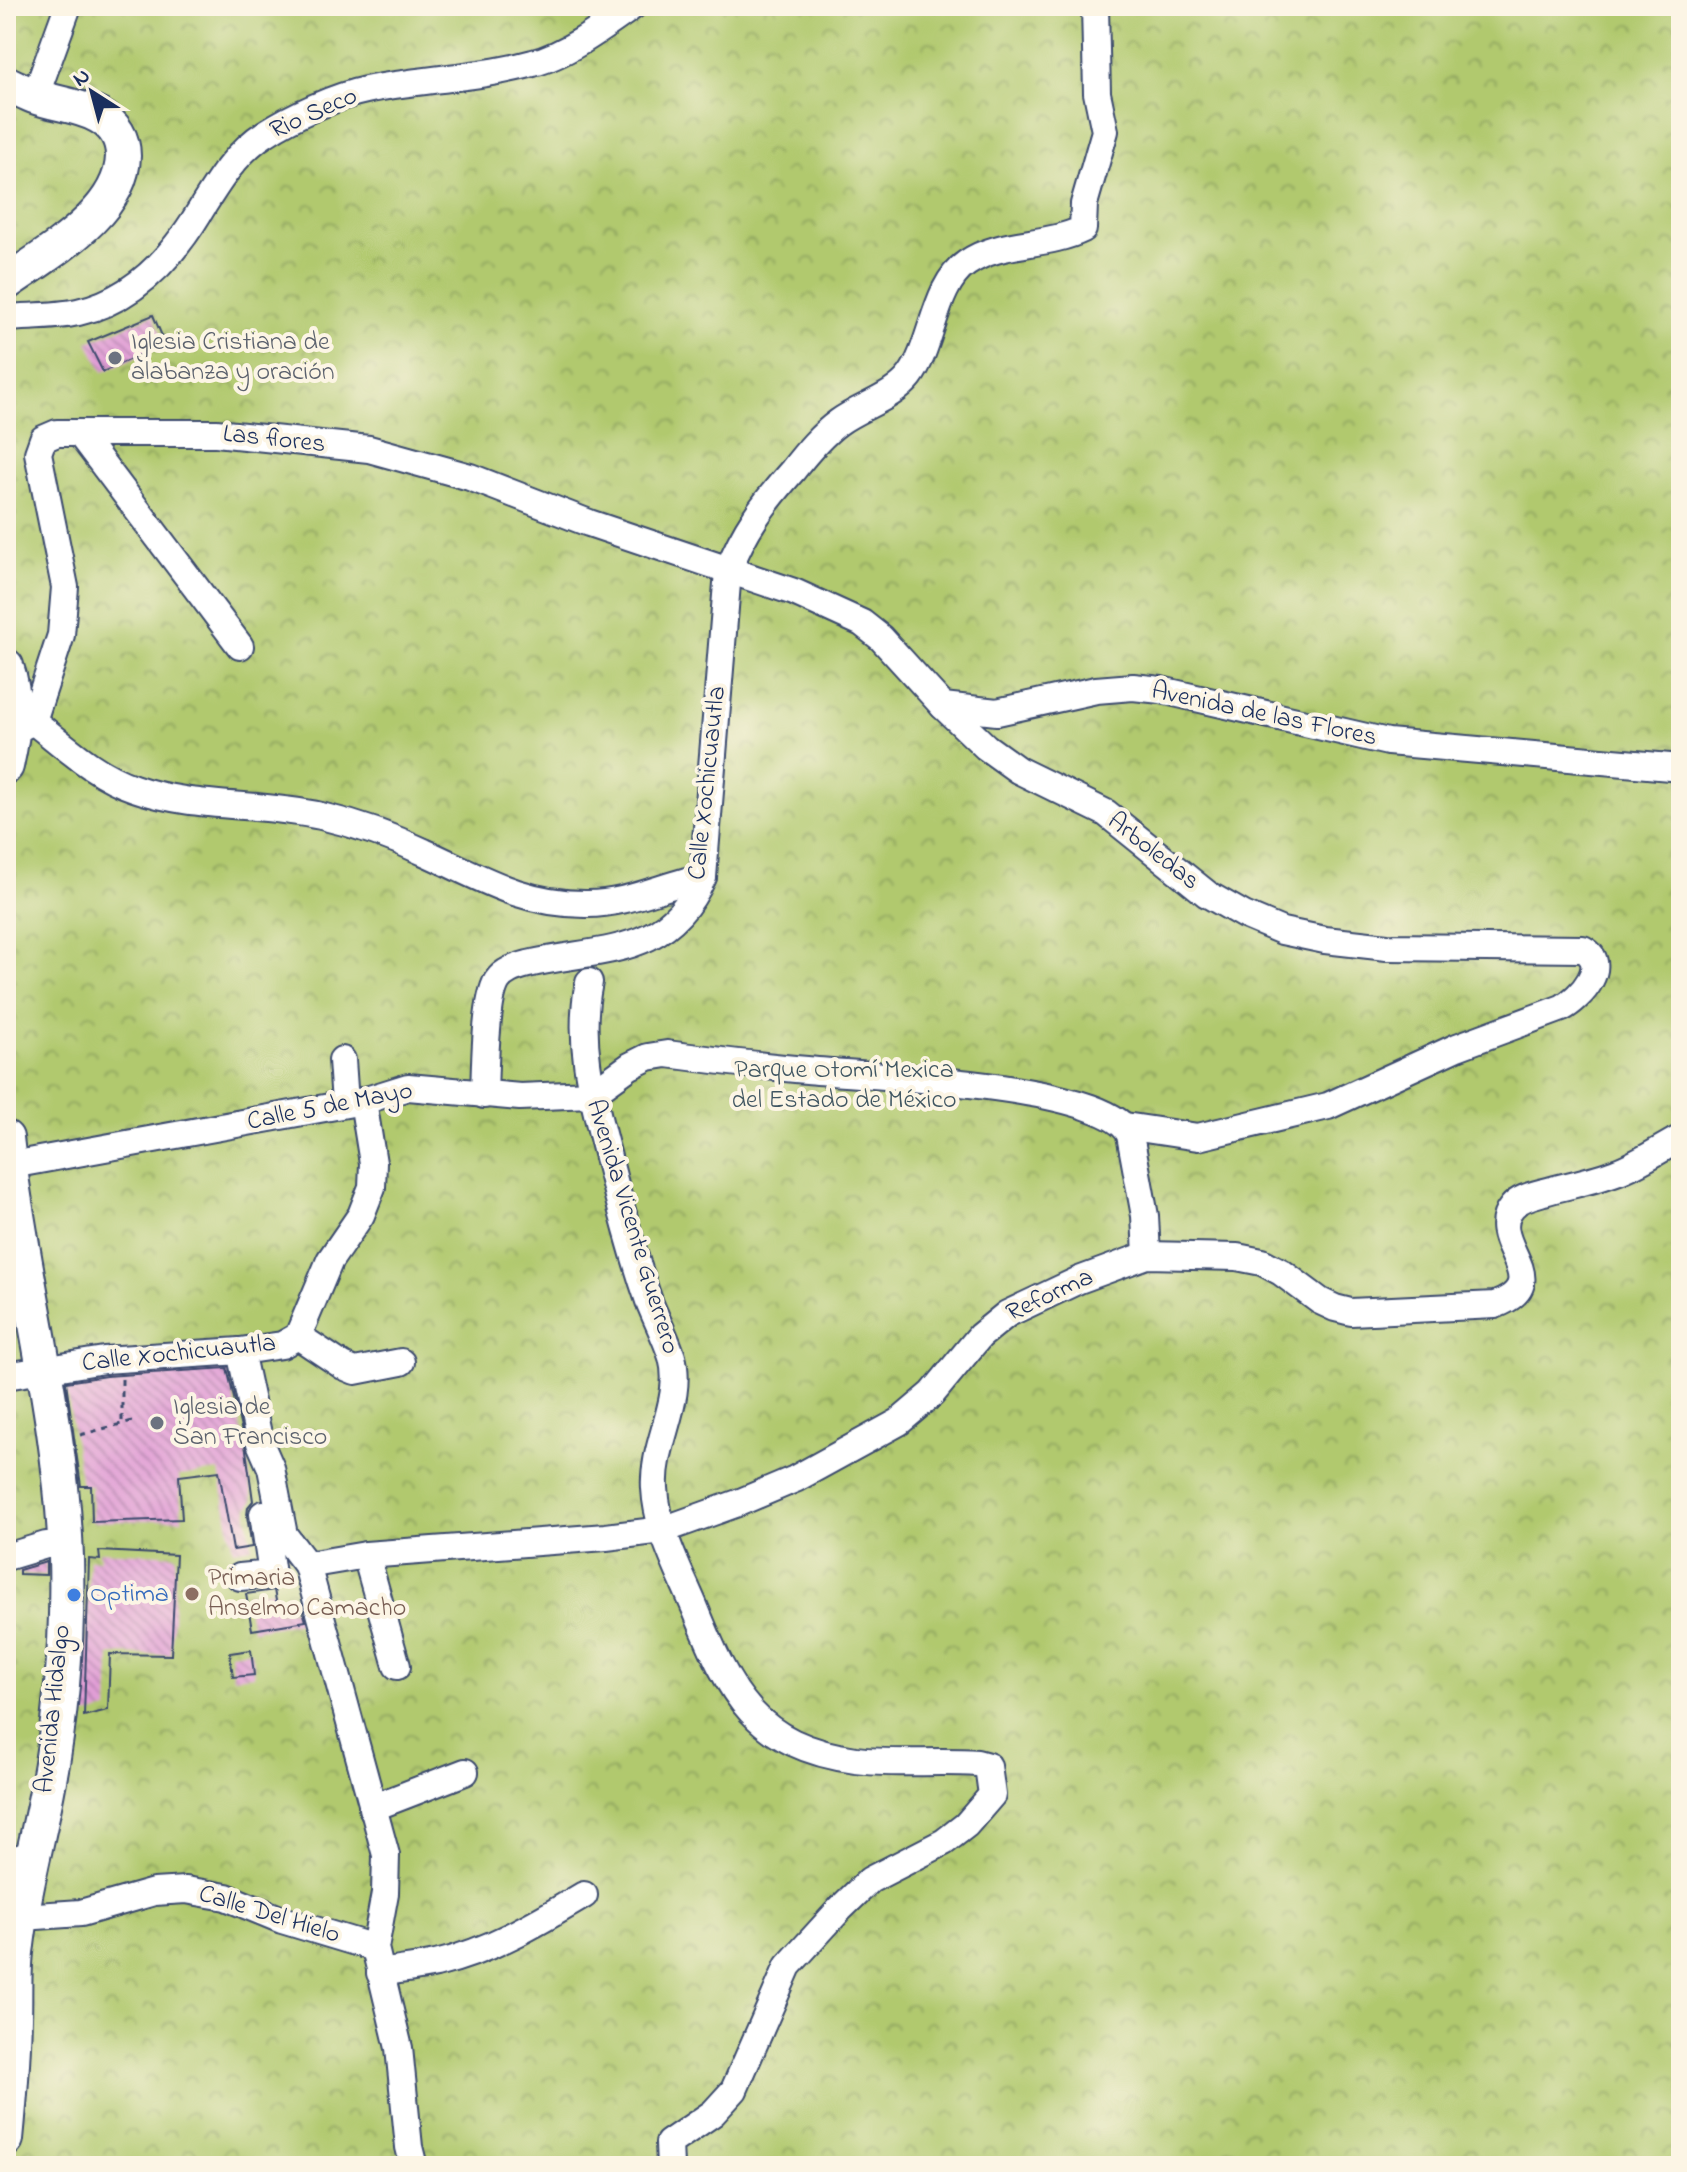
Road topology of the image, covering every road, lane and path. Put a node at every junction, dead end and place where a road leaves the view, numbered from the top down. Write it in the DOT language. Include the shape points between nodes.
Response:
graph roads {
  1 [pos="68,6"];
  2 [pos="633,6"];
  3 [pos="1095,6"];
  4 [pos="20,90"];
  5 [pos="6,283"];
  6 [pos="6,318"];
  7 [pos="80,434"];
  8 [pos="728,571"];
  9 [pos="240,646"];
  10 [pos="6,666"];
  11 [pos="943,706"];
  12 [pos="24,726"];
  13 [pos="6,766"];
  14 [pos="1681,768"];
  15 [pos="703,877"];
  16 [pos="589,982"];
  17 [pos="342,1060"];
  18 [pos="591,1094"];
  19 [pos="484,1095"];
  20 [pos="354,1102"];
  21 [pos="1125,1126"];
  22 [pos="1681,1138"];
  23 [pos="7,1156"];
  24 [pos="1147,1255"];
  25 [pos="298,1336"];
  26 [pos="240,1351"];
  27 [pos="122,1360"];
  28 [pos="401,1362"];
  29 [pos="44,1370"];
  30 [pos="6,1376"];
  31 [pos="136,1420"];
  32 [pos="122,1423"];
  33 [pos="68,1438"];
  34 [pos="260,1443"];
  35 [pos="663,1530"];
  36 [pos="65,1545"];
  37 [pos="366,1555"];
  38 [pos="6,1557"];
  39 [pos="307,1565"];
  40 [pos="240,1577"];
  41 [pos="397,1666"];
  42 [pos="465,1772"];
  43 [pos="372,1808"];
  44 [pos="19,1858"];
  45 [pos="584,1895"];
  46 [pos="22,1917"];
  47 [pos="377,1960"];
  48 [pos="9,2076"];
  49 [pos="6,2139"];
  50 [pos="414,2165"];
  51 [pos="670,2166"];
  1 -- 4 [label="street"];
  2 -- 6 [label="street, Rio Seco" via="593,35 536,63 363,90 266,132 220,179 183,240 125,293 82,311"];
  3 -- 8 [label="street, Calle Xochicuautla" via="1097,93 1105,131 1084,204 1083,229 1064,238 992,251 965,263 949,283 913,372 902,385 818,440 752,519"];
  4 -- 5 [label="main road" via="89,113 113,128 123,146 119,184 106,204"];
  7 -- 8 [label="street, Las flores" via="216,433 369,449 470,477"];
  7 -- 9 [label="street"];
  7 -- 12 [label="street, Las flores" via="57,433 39,446 65,587 61,635"];
  8 -- 11 [label="street, Las flores" via="794,592 862,623"];
  8 -- 15 [label="street, Calle Xochicuautla"];
  10 -- 12 [label="main road"];
  11 -- 14 [label="street, Avenida de las Flores" via="997,712 1133,687 1388,742"];
  11 -- 21 [label="street, Arboledas" via="1018,770 1106,813 1207,894 1244,915 1325,940 1387,947 1583,949 1596,961 1575,1001 1328,1106 1198,1137"];
  12 -- 13 [label="main road"];
  12 -- 15 [label="street" via="134,788 322,816 423,851 495,887 531,898 585,904 619,901"];
  15 -- 19 [label="street, Calle Xochicuautla" via="692,901 633,946 540,961 498,978 490,1003"];
  16 -- 18 [label="street, Avenida Vicente Guerrero" via="584,1022"];
  17 -- 20 [label="street, Calle Xochicuautla"];
  18 -- 19 [label="street, Calle 5 de Mayo"];
  18 -- 21 [label="street" via="630,1066 667,1054 1012,1088 1075,1102"];
  18 -- 35 [label="street, Avenida Vicente Guerrero" via="640,1274 672,1358 675,1382 656,1464"];
  19 -- 20 [label="street, Calle 5 de Mayo" via="408,1087"];
  20 -- 23 [label="street, Calle 5 de Mayo" via="227,1127"];
  20 -- 25 [label="street, Calle Xochicuautla" via="373,1163 372,1187 361,1215 330,1260"];
  21 -- 24 [label="street" via="1145,1216"];
  22 -- 24 [label="street, Reforma" via="1617,1172 1527,1196 1512,1207 1506,1235 1522,1276 1520,1289 1495,1305 1351,1312 1320,1301 1262,1262"];
  23 -- 29 [label="main road, Avenida Hidalgo"];
  24 -- 35 [label="street, Reforma" via="1007,1314 899,1422 795,1479"];
  25 -- 26 [label="street, Calle Xochicuautla" via="282,1345"];
  25 -- 28 [label="street" via="355,1371"];
  26 -- 27 [label="street, Calle Xochicuautla"];
  26 -- 34 [label="street"];
  27 -- 29 [label="street, Calle Xochicuautla"];
  27 -- 32 [label="path"];
  29 -- 30 [label="street, Calle Xochicuautla"];
  29 -- 36 [label="main road, Avenida Hidalgo"];
  31 -- 32 [label="path"];
  32 -- 33 [label="path"];
  34 -- 39 [label="street" via="271,1468 284,1535"];
  34 -- 40 [label="street" via="256,1478 273,1569 272,1574"];
  35 -- 37 [label="street, Reforma"];
  35 -- 51 [label="street, Avenida Vicente Guerrero" via="706,1636 738,1698 757,1720 817,1751 857,1760 988,1766 992,1795 944,1842 870,1880 788,1966 734,2090 713,2113 669,2143"];
  36 -- 38 [label="street"];
  36 -- 44 [label="main road, Avenida Hidalgo" via="61,1701 47,1793"];
  37 -- 39 [label="street, Reforma"];
  37 -- 41 [label="street"];
  39 -- 43 [label="street"];
  42 -- 43 [label="street"];
  43 -- 47 [label="street" via="386,1855"];
  44 -- 46 [label="main road, Avenida Hidalgo"];
  45 -- 47 [label="street" via="491,1946 436,1964"];
  46 -- 47 [label="street, Calle Del Hielo" via="81,1913 154,1892 186,1890 226,1897"];
  46 -- 48 [label="main road, Avenida Hidalgo"];
  47 -- 50 [label="street" via="399,2048"];
  48 -- 49 [label="main road, Avenida Hidalgo"];
}
